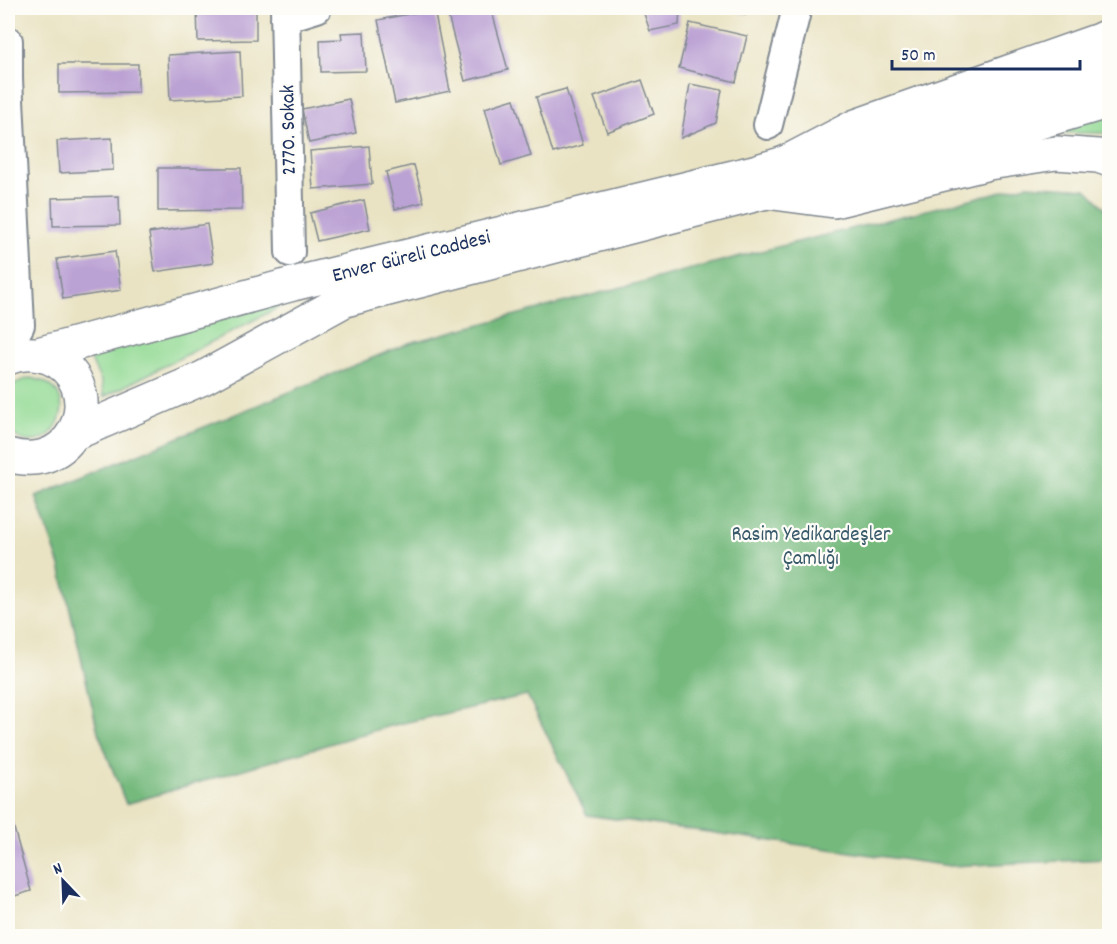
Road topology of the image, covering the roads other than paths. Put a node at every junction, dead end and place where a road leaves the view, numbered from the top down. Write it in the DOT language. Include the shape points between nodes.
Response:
graph roads {
  1 [pos="317,8"];
  2 [pos="797,8"];
  3 [pos="285,13"];
  4 [pos="1110,35"];
  5 [pos="8,41"];
  6 [pos="1110,68"];
  7 [pos="8,80"];
  8 [pos="1110,101"];
  9 [pos="768,125"];
  10 [pos="1110,160"];
  11 [pos="785,163"];
  12 [pos="766,192"];
  13 [pos="290,252"];
  14 [pos="18,346"];
  15 [pos="73,434"];
  16 [pos="13,460"];
  1 -- 3 [label="street"];
  2 -- 9 [label="street"];
  3 -- 13 [label="street, 2770. Sokak"];
  4 -- 11 [label="main road" via="856,126"];
  5 -- 7 [label="street"];
  6 -- 11 [label="main road"];
  7 -- 14 [label="street"];
  8 -- 12 [label="main road, Enver Güreli Caddesi" via="975,141"];
  10 -- 12 [label="main road" via="1056,153 988,163 834,201"];
  11 -- 14 [label="main road, Enver Güreli Caddesi" via="293,284"];
  12 -- 15 [label="main road, Enver Güreli Caddesi" via="345,300 203,378"];
  14 -- 15 [label="main road" via="68,370 81,401 80,418"];
  15 -- 16 [label="main road, Enver Güreli Caddesi" via="52,453"];
}
